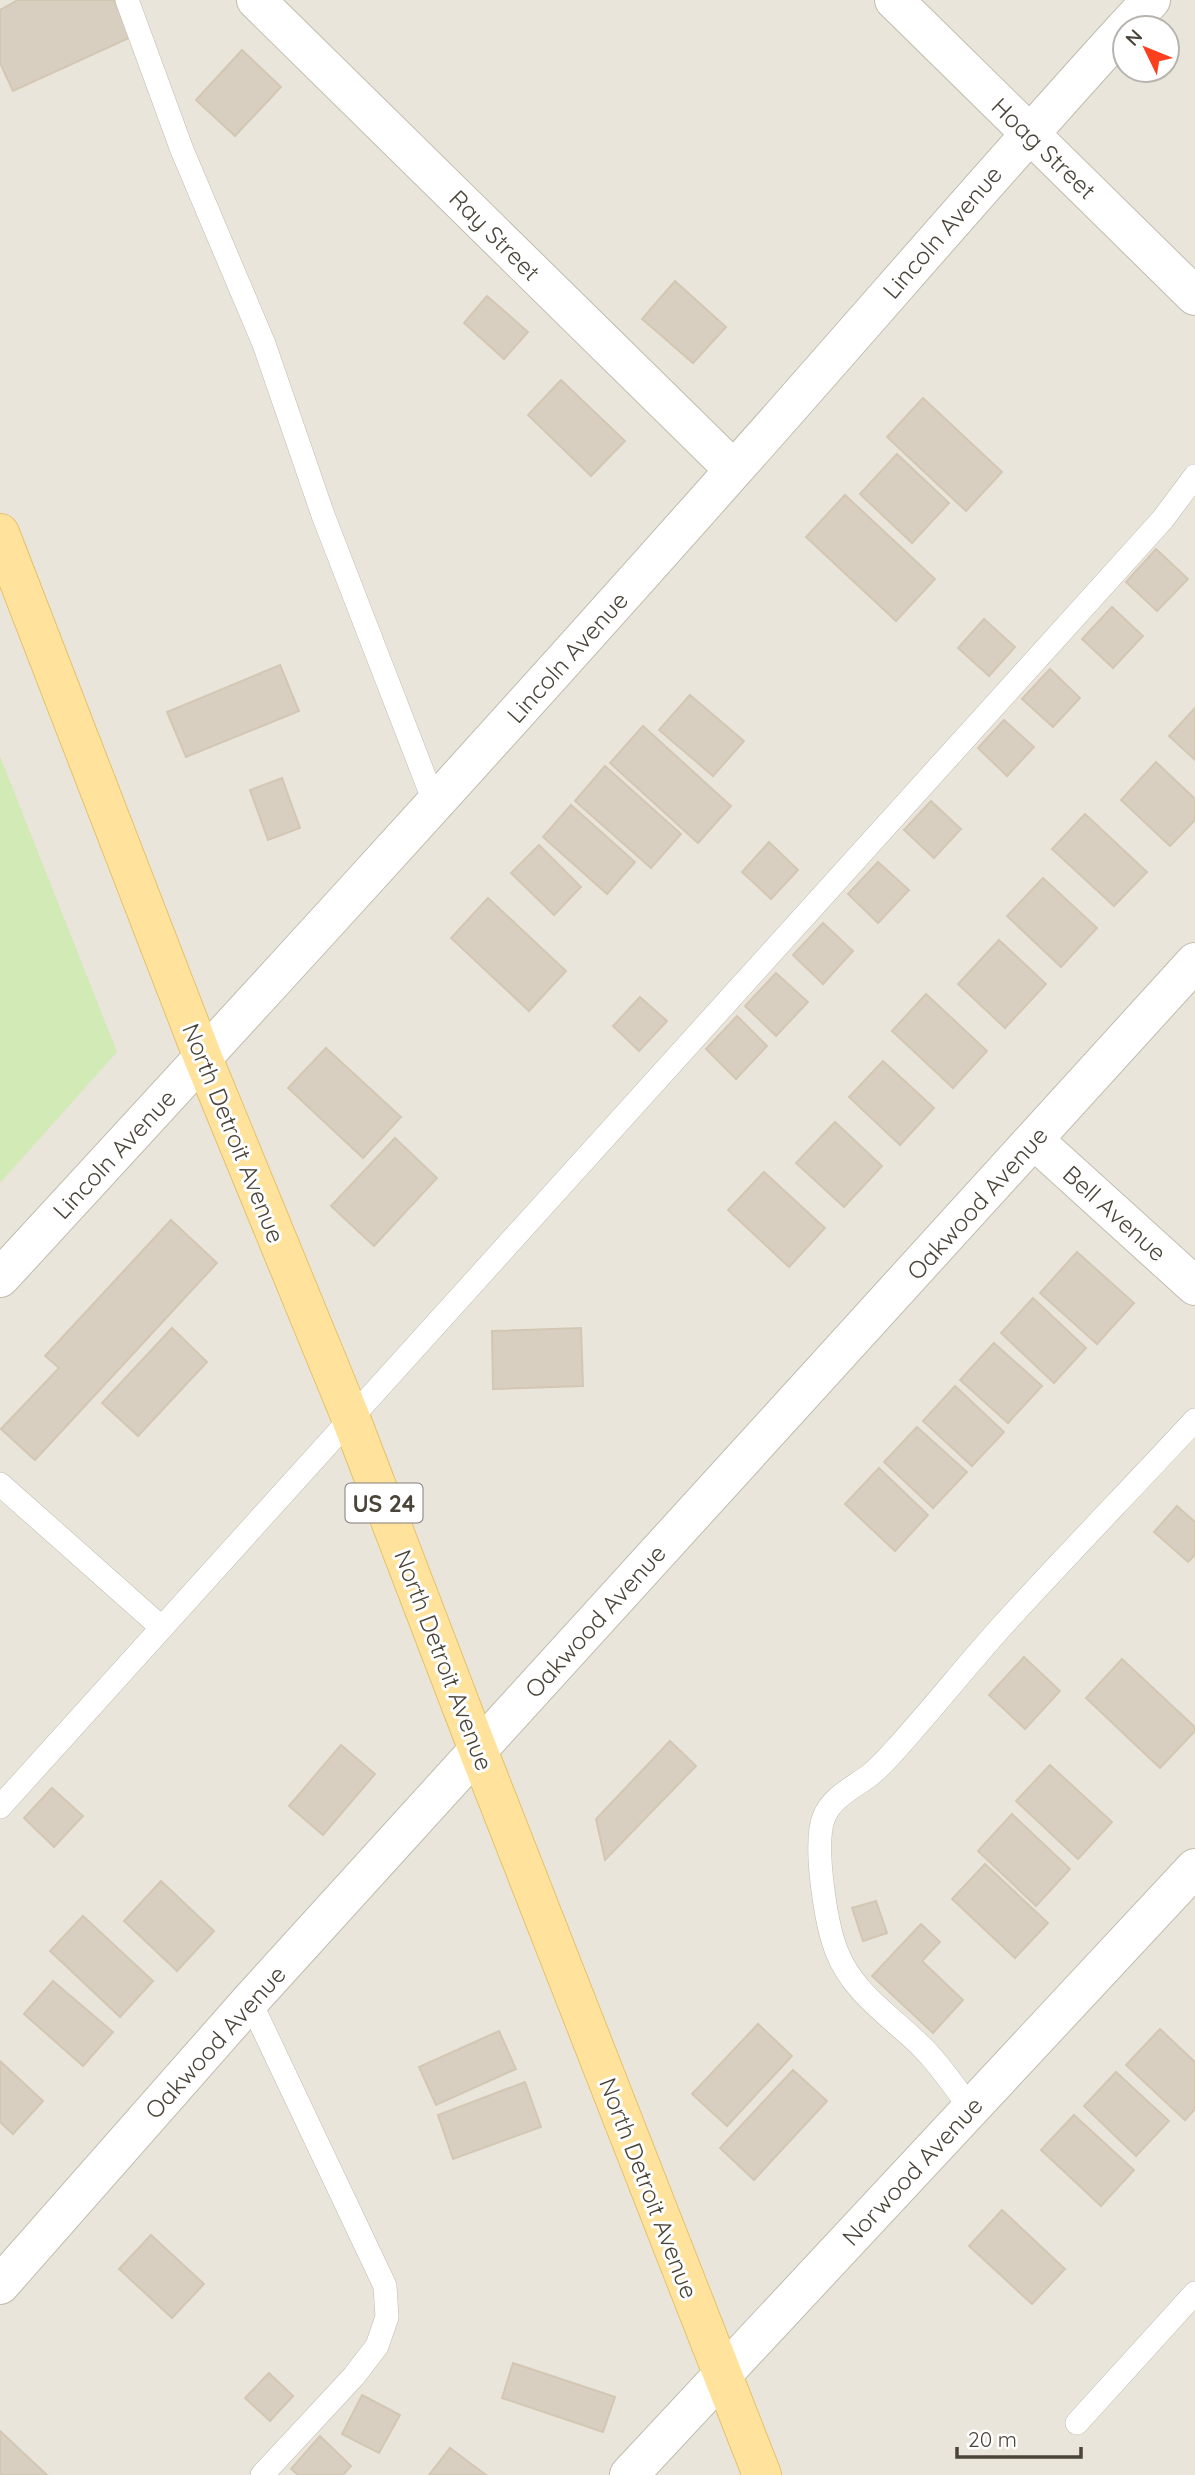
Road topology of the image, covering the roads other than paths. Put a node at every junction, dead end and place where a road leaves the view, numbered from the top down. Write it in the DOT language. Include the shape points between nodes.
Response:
graph roads {
  1 [pos="127,0"];
  2 [pos="256,0"];
  3 [pos="894,0"];
  4 [pos="1151,0"];
  5 [pos="1138,14"];
  6 [pos="1111,43"];
  7 [pos="1029,134"];
  8 [pos="1195,296"];
  9 [pos="734,470"];
  10 [pos="1195,476"];
  11 [pos="0,533"];
  12 [pos="435,804"];
  13 [pos="1195,962"];
  14 [pos="203,1058"];
  15 [pos="1034,1140"];
  16 [pos="0,1278"];
  17 [pos="1195,1286"];
  18 [pos="350,1416"];
  19 [pos="1195,1420"];
  20 [pos="0,1485"];
  21 [pos="161,1627"];
  22 [pos="478,1750"];
  23 [pos="0,1807"];
  24 [pos="1195,1867"];
  25 [pos="250,2001"];
  26 [pos="970,2108"];
  27 [pos="0,2285"];
  28 [pos="1195,2293"];
  29 [pos="722,2375"];
  30 [pos="1077,2423"];
  31 [pos="262,2475"];
  32 [pos="629,2475"];
  33 [pos="762,2475"];
  1 -- 12 [label="lane" via="182,149 264,344 323,515"];
  2 -- 9 [label="street, Ray Street"];
  3 -- 7 [label="street, Hoag Street"];
  4 -- 5 [label="street, Lincoln Avenue"];
  6 -- 7 [label="street, Lincoln Avenue"];
  7 -- 8 [label="street, Hoag Street"];
  7 -- 9 [label="street, Lincoln Avenue"];
  9 -- 12 [label="street, Lincoln Avenue"];
  10 -- 18 [label="lane" via="1144,539"];
  11 -- 14 [label="main road, North Detroit Avenue / US 24"];
  12 -- 14 [label="street, Lincoln Avenue"];
  13 -- 15 [label="street, Oakwood Avenue"];
  14 -- 16 [label="street, Lincoln Avenue"];
  14 -- 18 [label="main road, North Detroit Avenue / US 24"];
  15 -- 17 [label="street, Bell Avenue"];
  15 -- 22 [label="street, Oakwood Avenue"];
  18 -- 21 [label="lane"];
  18 -- 22 [label="main road, North Detroit Avenue / US 24"];
  19 -- 26 [label="lane" via="1002,1626 894,1751 838,1797 822,1821 821,1870 837,1954 866,1996 924,2050"];
  20 -- 21 [label="lane"];
  21 -- 23 [label="lane"];
  22 -- 25 [label="street, Oakwood Avenue"];
  22 -- 29 [label="main road, North Detroit Avenue / US 24"];
  24 -- 26 [label="street, Norwood Avenue"];
  25 -- 27 [label="street, Oakwood Avenue"];
  25 -- 31 [label="lane" via="385,2286 387,2317 377,2346 355,2376"];
  26 -- 29 [label="street, Norwood Avenue"];
  28 -- 30 [label="lane"];
  29 -- 32 [label="street, Norwood Avenue"];
  29 -- 33 [label="main road, North Detroit Avenue / US 24"];
}
